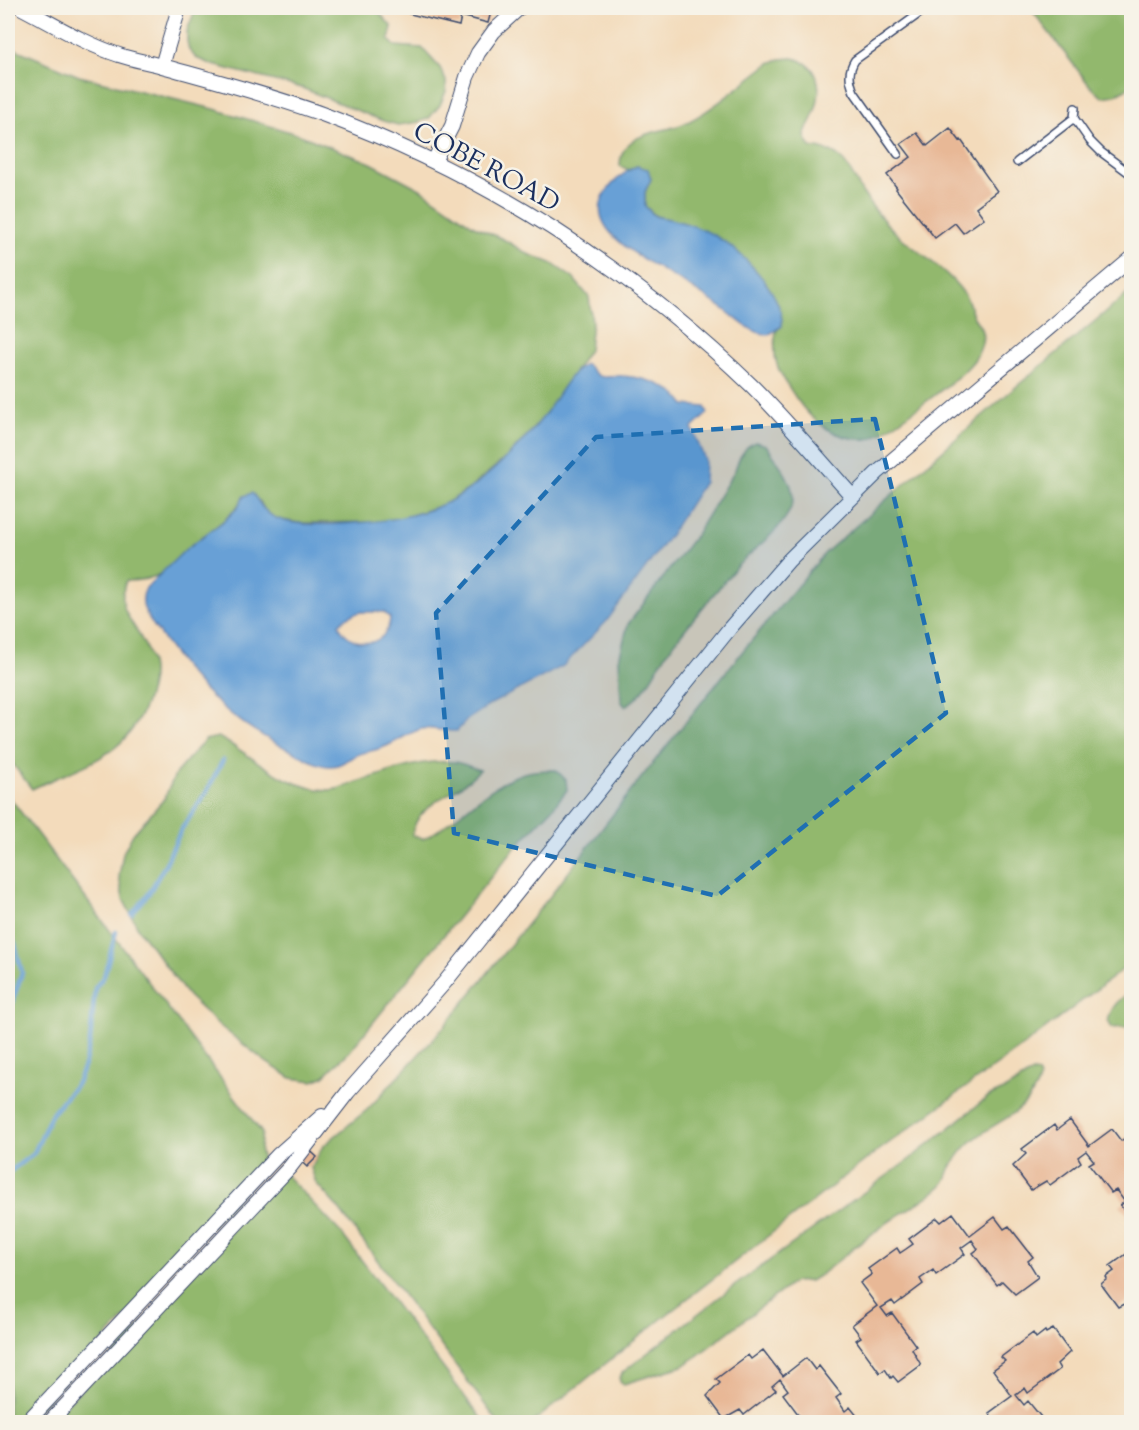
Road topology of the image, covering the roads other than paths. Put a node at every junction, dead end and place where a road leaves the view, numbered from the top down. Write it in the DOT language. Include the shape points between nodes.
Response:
graph roads {
  1 [pos="22,8"];
  2 [pos="179,8"];
  3 [pos="519,8"];
  4 [pos="927,8"];
  5 [pos="39,11"];
  6 [pos="162,66"];
  7 [pos="1075,108"];
  8 [pos="1074,118"];
  9 [pos="898,154"];
  10 [pos="434,161"];
  11 [pos="1017,162"];
  12 [pos="1131,175"];
  13 [pos="1131,258"];
  14 [pos="852,495"];
  15 [pos="348,1092"];
  16 [pos="265,1169"];
  17 [pos="277,1181"];
  18 [pos="27,1422"];
  19 [pos="50,1422"];
  1 -- 5 [label="street, COBE ROAD"];
  2 -- 6 [label="street"];
  3 -- 10 [label="street" via="478,53 452,126"];
  4 -- 9 [label="lane" via="850,67 854,92"];
  5 -- 6 [label="street, COBE ROAD" via="118,55"];
  6 -- 10 [label="street, COBE ROAD" via="322,114"];
  7 -- 8 [label="lane"];
  8 -- 11 [label="lane"];
  8 -- 12 [label="lane" via="1090,141"];
  10 -- 14 [label="street, COBE ROAD" via="543,222 657,301 753,388"];
  13 -- 14 [label="street"];
  14 -- 15 [label="street" via="760,592 446,982"];
  15 -- 16 [label="street"];
  15 -- 17 [label="street"];
  16 -- 17 [label="lane"];
  16 -- 18 [label="street"];
  17 -- 19 [label="street"];
}
